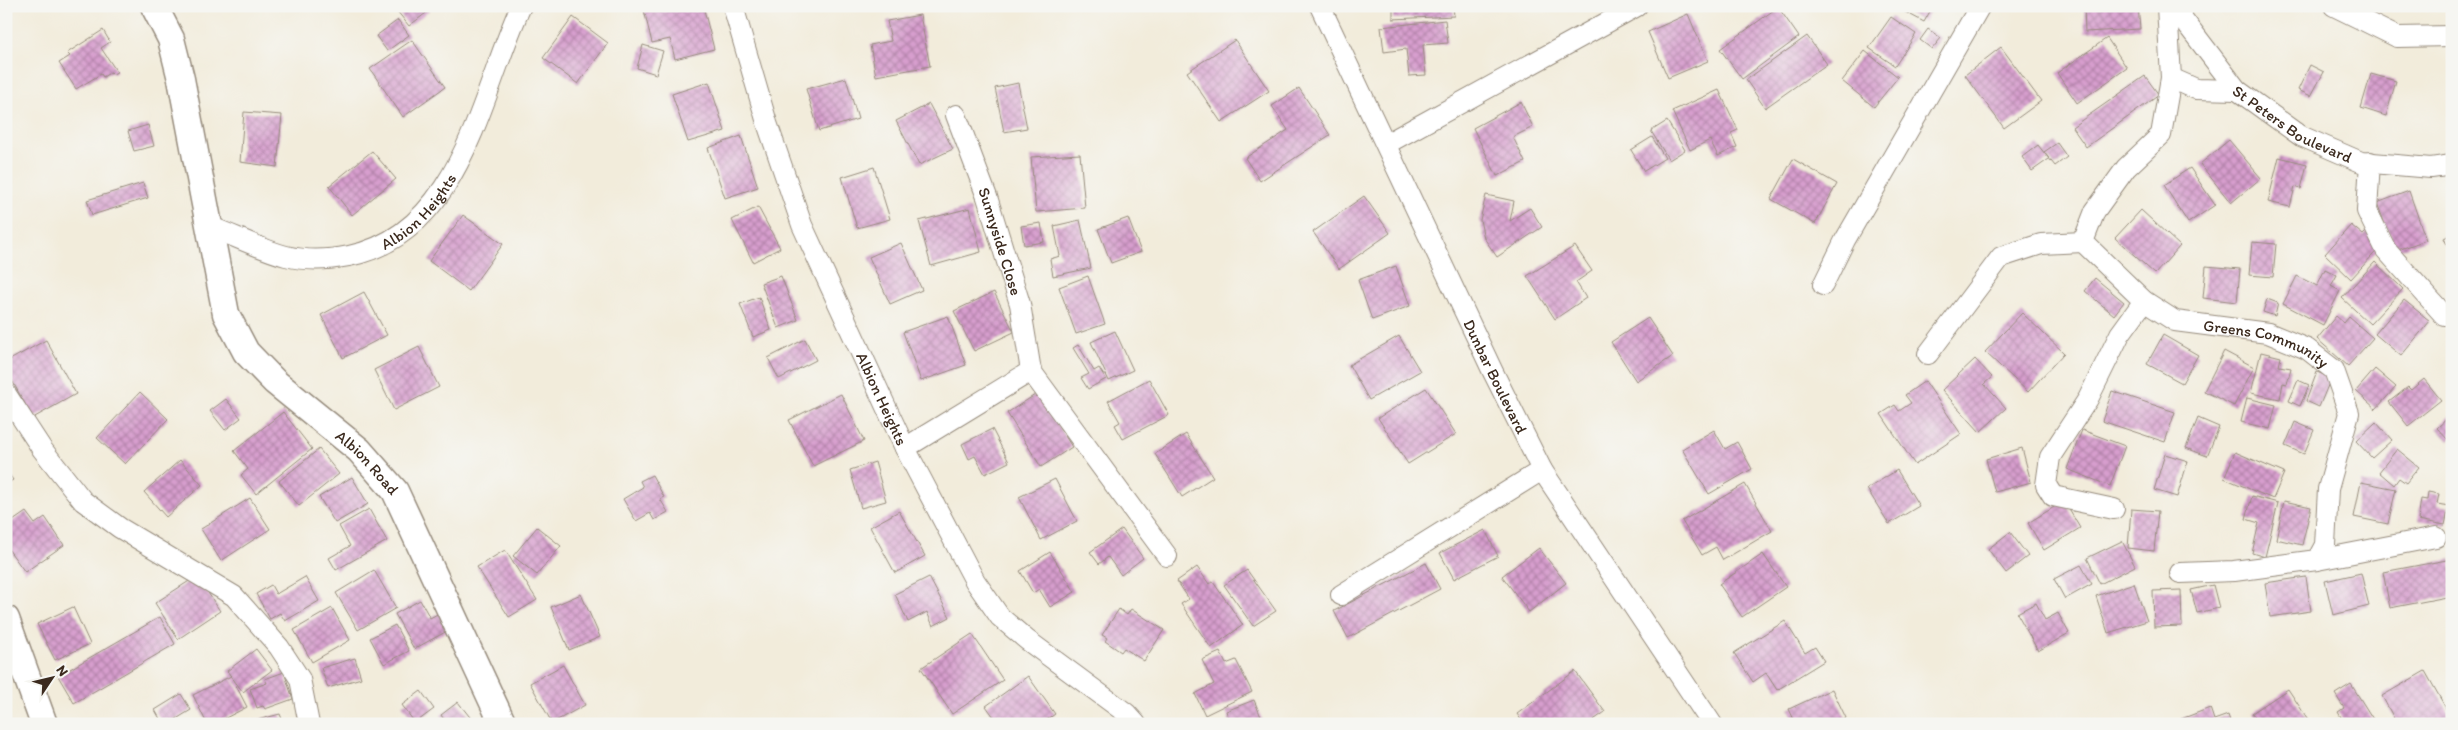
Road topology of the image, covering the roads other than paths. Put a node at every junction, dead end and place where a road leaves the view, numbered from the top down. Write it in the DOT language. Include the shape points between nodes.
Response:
graph roads {
  1 [pos="154,6"];
  2 [pos="521,6"];
  3 [pos="733,6"];
  4 [pos="1320,6"];
  5 [pos="1637,6"];
  6 [pos="1980,6"];
  7 [pos="2167,6"];
  8 [pos="2173,6"];
  9 [pos="2334,6"];
  10 [pos="2452,36"];
  11 [pos="2171,78"];
  12 [pos="2237,90"];
  13 [pos="956,115"];
  14 [pos="1386,144"];
  15 [pos="2370,162"];
  16 [pos="2452,165"];
  17 [pos="208,226"];
  18 [pos="2083,242"];
  19 [pos="1823,285"];
  20 [pos="2144,301"];
  21 [pos="2444,315"];
  22 [pos="1928,354"];
  23 [pos="1031,371"];
  24 [pos="6,394"];
  25 [pos="905,448"];
  26 [pos="1542,470"];
  27 [pos="2114,509"];
  28 [pos="2436,537"];
  29 [pos="1166,556"];
  30 [pos="2317,560"];
  31 [pos="2180,573"];
  32 [pos="1341,595"];
  33 [pos="6,619"];
  34 [pos="44,724"];
  35 [pos="309,724"];
  36 [pos="503,724"];
  37 [pos="1136,724"];
  38 [pos="1712,724"];
  1 -- 17 [label="street, Albion Road" via="171,39 181,79"];
  2 -- 17 [label="street, Albion Heights" via="458,166 435,202 406,232 369,252 328,260 286,256"];
  3 -- 25 [label="street, Albion Heights" via="802,226"];
  4 -- 14 [label="street, Dunbar Boulevard"];
  5 -- 14 [label="street"];
  6 -- 19 [label="street" via="1845,240"];
  7 -- 11 [label="street"];
  8 -- 12 [label="street, St Peters Boulevard"];
  9 -- 10 [label="street" via="2397,37"];
  11 -- 12 [label="street" via="2196,89"];
  11 -- 18 [label="street" via="2161,134 2126,168 2095,211"];
  12 -- 15 [label="street, St Peters Boulevard" via="2301,136 2361,162"];
  13 -- 23 [label="street, Sunnyside Close" via="987,197 1020,304"];
  14 -- 26 [label="street, Dunbar Boulevard"];
  15 -- 16 [label="street, St Peters Boulevard" via="2431,168"];
  15 -- 21 [label="street" via="2367,211 2386,250"];
  17 -- 36 [label="street, Albion Road" via="226,314 246,352 275,382 359,450 395,491"];
  18 -- 20 [label="street, Greens Community"];
  18 -- 22 [label="street" via="2041,244 2001,257"];
  20 -- 27 [label="street" via="2120,334 2088,399 2050,457 2046,485 2053,496"];
  20 -- 30 [label="street, Greens Community" via="2175,321 2268,334 2308,349 2334,370 2349,413 2328,488 2325,545"];
  23 -- 25 [label="street"];
  23 -- 29 [label="street, Sunnyside Close"];
  24 -- 35 [label="street" via="42,450 83,501 120,528 234,596 279,647 300,680"];
  25 -- 37 [label="street, Albion Heights" via="975,581 1000,616"];
  26 -- 32 [label="street"];
  26 -- 38 [label="street, Dunbar Boulevard"];
  28 -- 30 [label="street"];
  30 -- 31 [label="street" via="2234,571"];
  33 -- 34 [label="street"];
}
